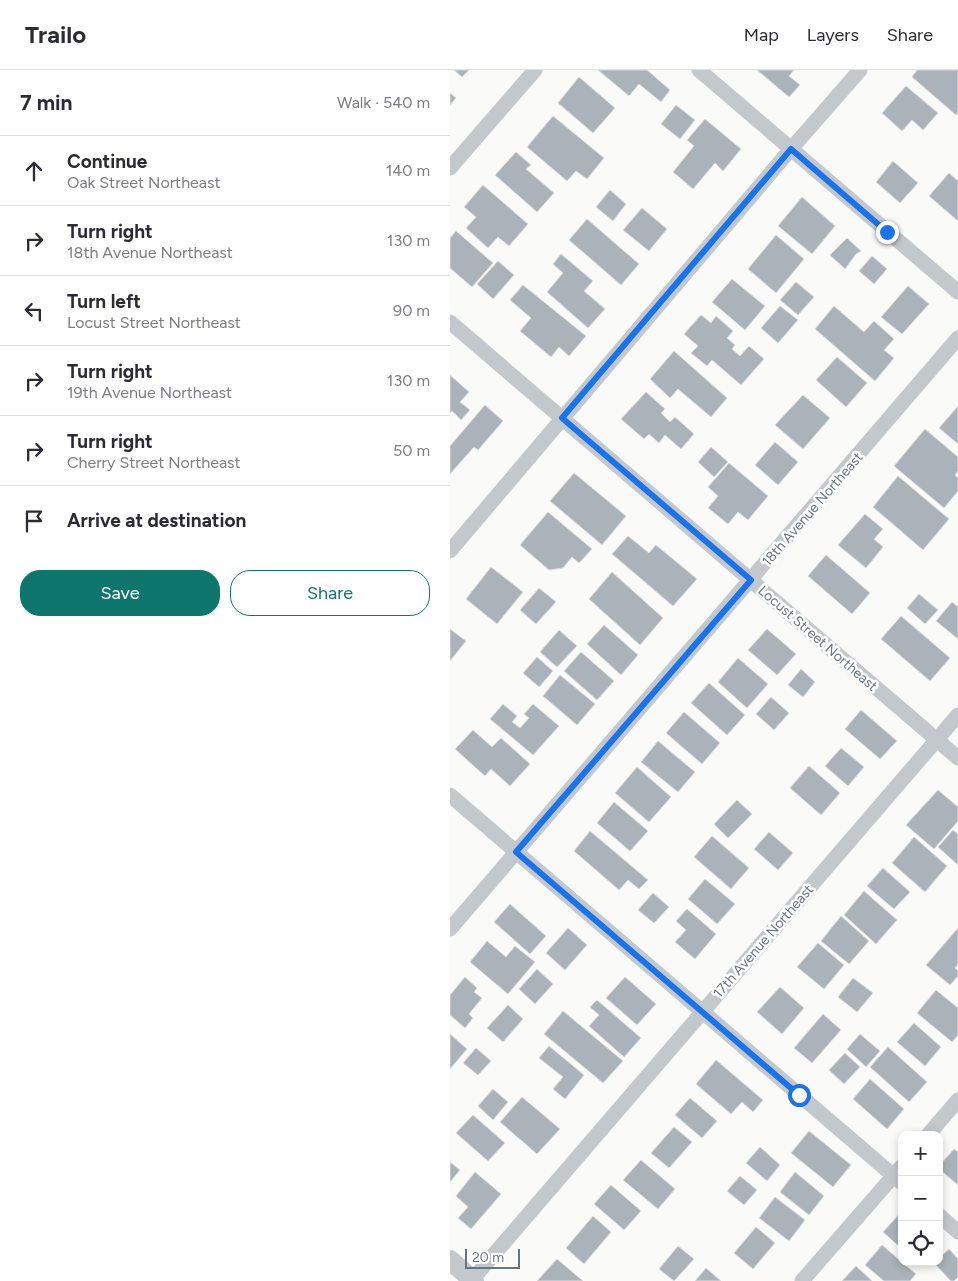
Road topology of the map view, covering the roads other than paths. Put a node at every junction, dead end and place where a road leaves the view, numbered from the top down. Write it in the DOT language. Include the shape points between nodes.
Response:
graph roads {
  1 [pos="535,70"];
  2 [pos="699,70"];
  3 [pos="860,70"];
  4 [pos="791,149"];
  5 [pos="450,168"];
  6 [pos="958,292"];
  7 [pos="450,322"];
  8 [pos="958,338"];
  9 [pos="562,418"];
  10 [pos="450,551"];
  11 [pos="751,580"];
  12 [pos="958,714"];
  13 [pos="936,740"];
  14 [pos="958,758"];
  15 [pos="450,795"];
  16 [pos="516,852"];
  17 [pos="450,929"];
  18 [pos="702,1012"];
  19 [pos="958,1100"];
  20 [pos="931,1131"];
  21 [pos="898,1174"];
  22 [pos="898,1176"];
  23 [pos="943,1219"];
  24 [pos="958,1232"];
  25 [pos="450,1260"];
  26 [pos="473,1280"];
  27 [pos="802,1281"];
  1 -- 5 [label="street"];
  2 -- 4 [label="street"];
  3 -- 4 [label="street"];
  4 -- 6 [label="street"];
  4 -- 9 [label="street"];
  7 -- 9 [label="street, Locust Street Northeast"];
  8 -- 11 [label="street, 18th Avenue Northeast"];
  9 -- 10 [label="street"];
  9 -- 11 [label="street, Locust Street Northeast"];
  11 -- 13 [label="street, Locust Street Northeast"];
  11 -- 16 [label="street, 18th Avenue Northeast"];
  12 -- 13 [label="street, 17th Avenue Northeast"];
  13 -- 14 [label="street, Locust Street Northeast"];
  13 -- 18 [label="street, 17th Avenue Northeast"];
  15 -- 16 [label="street"];
  16 -- 17 [label="street, 18th Avenue Northeast"];
  16 -- 18 [label="street"];
  18 -- 21 [label="street"];
  18 -- 26 [label="street, 17th Avenue Northeast"];
  19 -- 20 [label="street"];
  22 -- 27 [label="street"];
  23 -- 24 [label="street"];
  25 -- 26 [label="street"];
}
